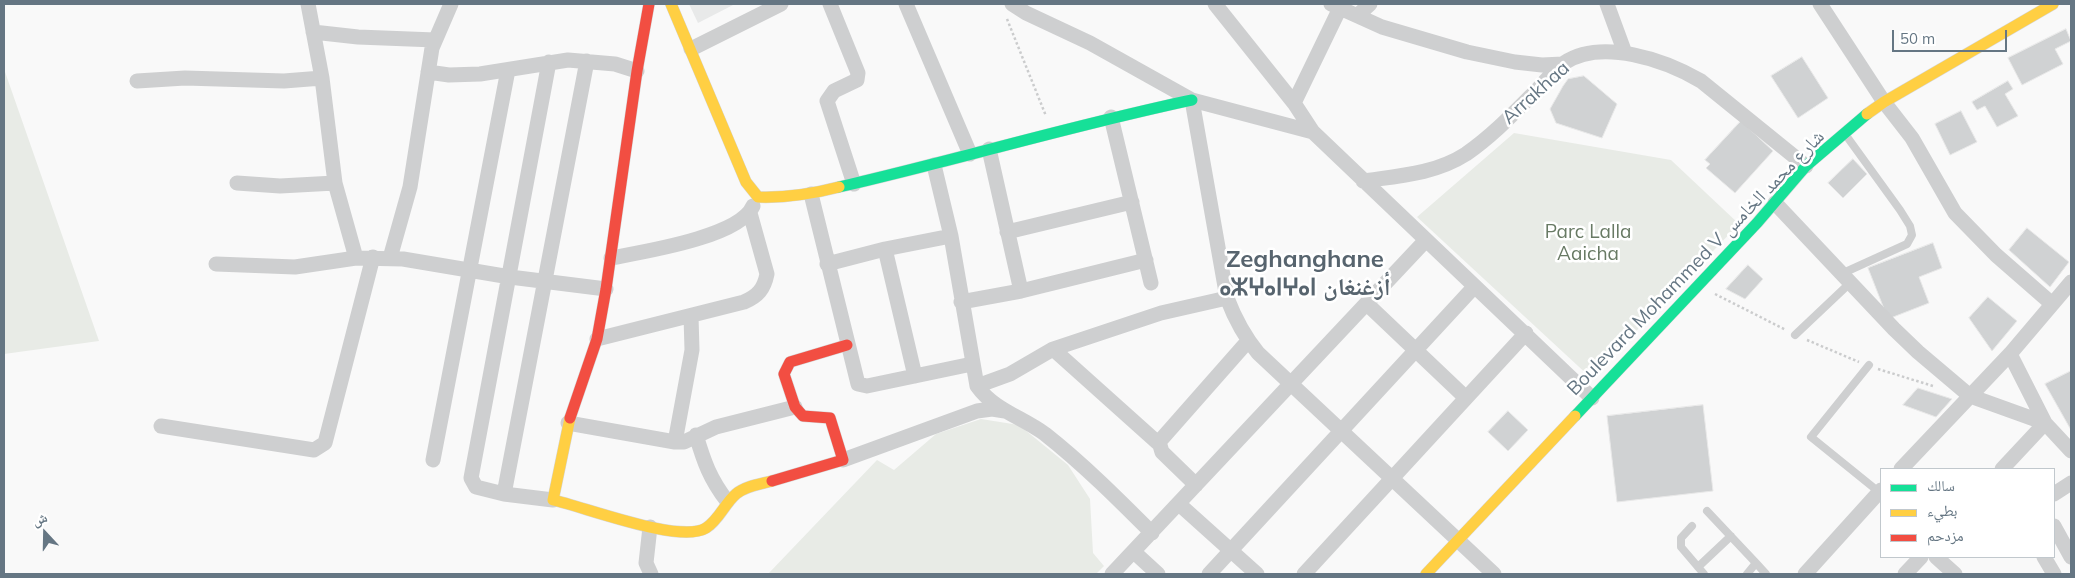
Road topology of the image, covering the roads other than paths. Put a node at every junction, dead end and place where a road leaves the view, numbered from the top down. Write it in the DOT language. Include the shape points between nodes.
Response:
graph roads {
  1 [pos="308,4"];
  2 [pos="452,4"];
  3 [pos="649,4"];
  4 [pos="671,4"];
  5 [pos="781,4"];
  6 [pos="830,4"];
  7 [pos="906,4"];
  8 [pos="1215,4"];
  9 [pos="1370,4"];
  10 [pos="1607,4"];
  11 [pos="1820,4"];
  12 [pos="2053,4"];
  13 [pos="1336,6"];
  14 [pos="1008,8"];
  15 [pos="1358,15"];
  16 [pos="313,32"];
  17 [pos="435,40"];
  18 [pos="691,49"];
  19 [pos="1625,53"];
  20 [pos="587,61"];
  21 [pos="549,62"];
  22 [pos="1563,64"];
  23 [pos="508,70"];
  24 [pos="637,71"];
  25 [pos="428,72"];
  26 [pos="322,78"];
  27 [pos="137,81"];
  28 [pos="1192,100"];
  29 [pos="1884,102"];
  30 [pos="1294,103"];
  31 [pos="1111,117"];
  32 [pos="1313,132"];
  33 [pos="1844,133"];
  34 [pos="990,149"];
  35 [pos="970,154"];
  36 [pos="934,165"];
  37 [pos="1806,166"];
  38 [pos="1363,181"];
  39 [pos="237,183"];
  40 [pos="335,183"];
  41 [pos="854,184"];
  42 [pos="811,194"];
  43 [pos="758,197"];
  44 [pos="1132,202"];
  45 [pos="1775,203"];
  46 [pos="750,213"];
  47 [pos="1007,232"];
  48 [pos="951,236"];
  49 [pos="1426,240"];
  50 [pos="885,249"];
  51 [pos="373,257"];
  52 [pos="356,258"];
  53 [pos="390,258"];
  54 [pos="610,258"];
  55 [pos="1146,260"];
  56 [pos="216,264"];
  57 [pos="827,264"];
  58 [pos="471,272"];
  59 [pos="510,277"];
  60 [pos="1845,278"];
  61 [pos="545,281"];
  62 [pos="2071,282"];
  63 [pos="1151,283"];
  64 [pos="1474,287"];
  65 [pos="606,289"];
  66 [pos="1021,291"];
  67 [pos="1227,298"];
  68 [pos="961,302"];
  69 [pos="2051,303"];
  70 [pos="1367,304"];
  71 [pos="691,316"];
  72 [pos="1526,333"];
  73 [pos="1795,335"];
  74 [pos="597,339"];
  75 [pos="1248,341"];
  76 [pos="847,345"];
  77 [pos="1053,349"];
  78 [pos="1416,350"];
  79 [pos="2010,354"];
  80 [pos="972,364"];
  81 [pos="1868,365"];
  82 [pos="915,376"];
  83 [pos="1291,384"];
  84 [pos="977,386"];
  85 [pos="1970,396"];
  86 [pos="1466,398"];
  87 [pos="1592,398"];
  88 [pos="795,407"];
  89 [pos="1005,411"];
  90 [pos="568,423"];
  91 [pos="2045,423"];
  92 [pos="161,426"];
  93 [pos="1342,431"];
  94 [pos="696,435"];
  95 [pos="675,442"];
  96 [pos="1159,444"];
  97 [pos="2071,451"];
  98 [pos="433,460"];
  99 [pos="843,460"];
  100 [pos="1902,468"];
  101 [pos="2003,468"];
  102 [pos="1392,478"];
  103 [pos="2071,483"];
  104 [pos="1196,485"];
  105 [pos="2055,493"];
  106 [pos="504,494"];
  107 [pos="1879,496"];
  108 [pos="553,500"];
  109 [pos="727,501"];
  110 [pos="1179,504"];
  111 [pos="1707,511"];
  112 [pos="1692,526"];
  113 [pos="650,527"];
  114 [pos="2055,528"];
  115 [pos="1152,533"];
  116 [pos="1731,536"];
  117 [pos="1459,540"];
  118 [pos="1231,550"];
  119 [pos="1134,552"];
  120 [pos="2071,557"];
  121 [pos="1920,558"];
  122 [pos="1937,558"];
  123 [pos="2045,558"];
  124 [pos="1756,563"];
  125 [pos="1698,567"];
  126 [pos="651,574"];
  127 [pos="1112,574"];
  128 [pos="1158,574"];
  129 [pos="1209,574"];
  130 [pos="1257,574"];
  131 [pos="1304,574"];
  132 [pos="1426,574"];
  133 [pos="1494,574"];
  134 [pos="1704,574"];
  135 [pos="1747,574"];
  136 [pos="1766,574"];
  137 [pos="1805,574"];
  138 [pos="1905,574"];
  139 [pos="1955,574"];
  140 [pos="2054,574"];
  1 -- 16 [label="street"];
  2 -- 17 [label="street"];
  3 -- 24 [label="street"];
  4 -- 18 [label="street"];
  5 -- 18 [label="street"];
  6 -- 41 [label="street" via="858,73 857,80 834,91 826,101"];
  7 -- 35 [label="street"];
  8 -- 30 [label="street"];
  9 -- 15 [label="street"];
  10 -- 19 [label="street"];
  11 -- 29 [label="street"];
  12 -- 29 [label="street, Boulevard Mohammed V شارع محمد الخامس"];
  13 -- 15 [label="street"];
  13 -- 30 [label="street"];
  14 -- 28 [label="street" via="1090,43"];
  15 -- 22 [label="street" via="1382,27 1467,52 1515,62"];
  16 -- 17 [label="street"];
  16 -- 26 [label="street"];
  17 -- 25 [label="street"];
  18 -- 43 [label="street" via="746,182"];
  19 -- 22 [label="street, Arrakhaa" via="1589,53"];
  19 -- 37 [label="street, Arrakhaa" via="1668,65 1701,81"];
  20 -- 21 [label="street"];
  20 -- 24 [label="street" via="615,64"];
  20 -- 61 [label="street"];
  21 -- 23 [label="street"];
  21 -- 59 [label="street"];
  22 -- 38 [label="street, Arrakhaa" via="1507,120 1466,154 1421,172"];
  23 -- 25 [label="street" via="468,75"];
  23 -- 58 [label="street"];
  24 -- 54 [label="street"];
  25 -- 53 [label="street" via="410,187"];
  26 -- 27 [label="street"];
  26 -- 40 [label="street"];
  28 -- 31 [label="street"];
  28 -- 32 [label="street"];
  28 -- 67 [label="street"];
  29 -- 33 [label="street, Boulevard Mohammed V شارع محمد الخامس"];
  29 -- 69 [label="street" via="1912,138 1955,213 1996,255"];
  30 -- 32 [label="street"];
  31 -- 34 [label="street"];
  31 -- 44 [label="street"];
  32 -- 38 [label="street"];
  33 -- 37 [label="street, Boulevard Mohammed V شارع محمد الخامس"];
  33 -- 60 [label="lane" via="1900,210 1912,235 1907,244"];
  34 -- 35 [label="street"];
  34 -- 47 [label="street"];
  35 -- 36 [label="street"];
  36 -- 41 [label="street"];
  36 -- 48 [label="street"];
  37 -- 45 [label="street, Boulevard Mohammed V شارع محمد الخامس"];
  38 -- 49 [label="street"];
  39 -- 40 [label="street" via="280,186"];
  40 -- 52 [label="street"];
  41 -- 42 [label="street"];
  42 -- 43 [label="street"];
  42 -- 57 [label="street"];
  43 -- 46 [label="street"];
  44 -- 47 [label="street"];
  44 -- 55 [label="street"];
  45 -- 60 [label="street"];
  45 -- 87 [label="street, Boulevard Mohammed V شارع محمد الخامس"];
  46 -- 54 [label="street" via="722,231"];
  46 -- 71 [label="street" via="767,274 762,291 744,302"];
  47 -- 66 [label="street"];
  48 -- 50 [label="street"];
  48 -- 68 [label="street"];
  49 -- 64 [label="street"];
  49 -- 70 [label="street"];
  50 -- 57 [label="street"];
  50 -- 82 [label="street"];
  51 -- 52 [label="street"];
  51 -- 53 [label="street"];
  51 -- 92 [label="street" via="325,443 314,450"];
  52 -- 56 [label="street" via="295,267"];
  53 -- 58 [label="street"];
  54 -- 65 [label="street"];
  55 -- 63 [label="street"];
  55 -- 66 [label="street"];
  57 -- 76 [label="street"];
  58 -- 59 [label="street"];
  58 -- 98 [label="street"];
  59 -- 61 [label="street"];
  59 -- 106 [label="street" via="470,478 476,487"];
  60 -- 73 [label="lane"];
  60 -- 85 [label="street" via="1918,352"];
  61 -- 65 [label="street"];
  61 -- 106 [label="street"];
  62 -- 69 [label="street"];
  64 -- 72 [label="street"];
  64 -- 78 [label="street"];
  65 -- 74 [label="street"];
  66 -- 68 [label="street"];
  67 -- 75 [label="street"];
  67 -- 77 [label="street" via="1161,313"];
  68 -- 80 [label="street"];
  69 -- 79 [label="street"];
  70 -- 78 [label="street"];
  70 -- 83 [label="street"];
  71 -- 74 [label="street"];
  71 -- 95 [label="street" via="692,350"];
  72 -- 86 [label="street"];
  72 -- 87 [label="street"];
  74 -- 90 [label="street"];
  75 -- 83 [label="street"];
  75 -- 96 [label="street" via="1160,439"];
  76 -- 82 [label="street" via="855,381 860,386"];
  76 -- 88 [label="street" via="798,359 787,366 784,374"];
  77 -- 84 [label="street" via="1010,374"];
  77 -- 96 [label="street"];
  78 -- 86 [label="street"];
  78 -- 93 [label="street"];
  79 -- 85 [label="street"];
  79 -- 91 [label="street"];
  80 -- 82 [label="street"];
  80 -- 84 [label="street"];
  81 -- 107 [label="lane" via="1810,437"];
  83 -- 93 [label="street"];
  83 -- 104 [label="street"];
  84 -- 89 [label="street"];
  85 -- 91 [label="street"];
  85 -- 100 [label="street"];
  86 -- 102 [label="street"];
  87 -- 117 [label="street, Boulevard Mohammed V شارع محمد الخامس"];
  88 -- 94 [label="street"];
  88 -- 99 [label="street" via="809,418 830,418"];
  89 -- 99 [label="street" via="977,411"];
  89 -- 115 [label="street" via="1044,433"];
  90 -- 95 [label="street"];
  90 -- 108 [label="street"];
  91 -- 97 [label="street"];
  91 -- 101 [label="street"];
  93 -- 102 [label="street"];
  93 -- 118 [label="street"];
  94 -- 95 [label="street" via="684,442"];
  94 -- 109 [label="street" via="706,468"];
  96 -- 104 [label="street" via="1162,452"];
  99 -- 109 [label="street" via="741,490"];
  102 -- 117 [label="street"];
  102 -- 131 [label="street"];
  103 -- 105 [label="street"];
  104 -- 110 [label="street"];
  106 -- 108 [label="street"];
  107 -- 137 [label="street"];
  108 -- 113 [label="street"];
  109 -- 113 [label="street" via="713,522 698,532"];
  110 -- 115 [label="street"];
  110 -- 118 [label="street"];
  111 -- 116 [label="lane"];
  112 -- 125 [label="lane" via="1680,542"];
  113 -- 126 [label="street" via="646,563"];
  114 -- 120 [label="street"];
  115 -- 119 [label="street"];
  116 -- 124 [label="lane"];
  116 -- 125 [label="lane"];
  117 -- 132 [label="street, Boulevard Mohammed V شارع محمد الخامس"];
  117 -- 133 [label="street"];
  118 -- 129 [label="street"];
  118 -- 130 [label="street"];
  119 -- 127 [label="street"];
  119 -- 128 [label="street"];
  121 -- 138 [label="street"];
  122 -- 139 [label="street"];
  123 -- 140 [label="street"];
  124 -- 135 [label="lane"];
  124 -- 136 [label="lane"];
  125 -- 134 [label="lane"];
}
